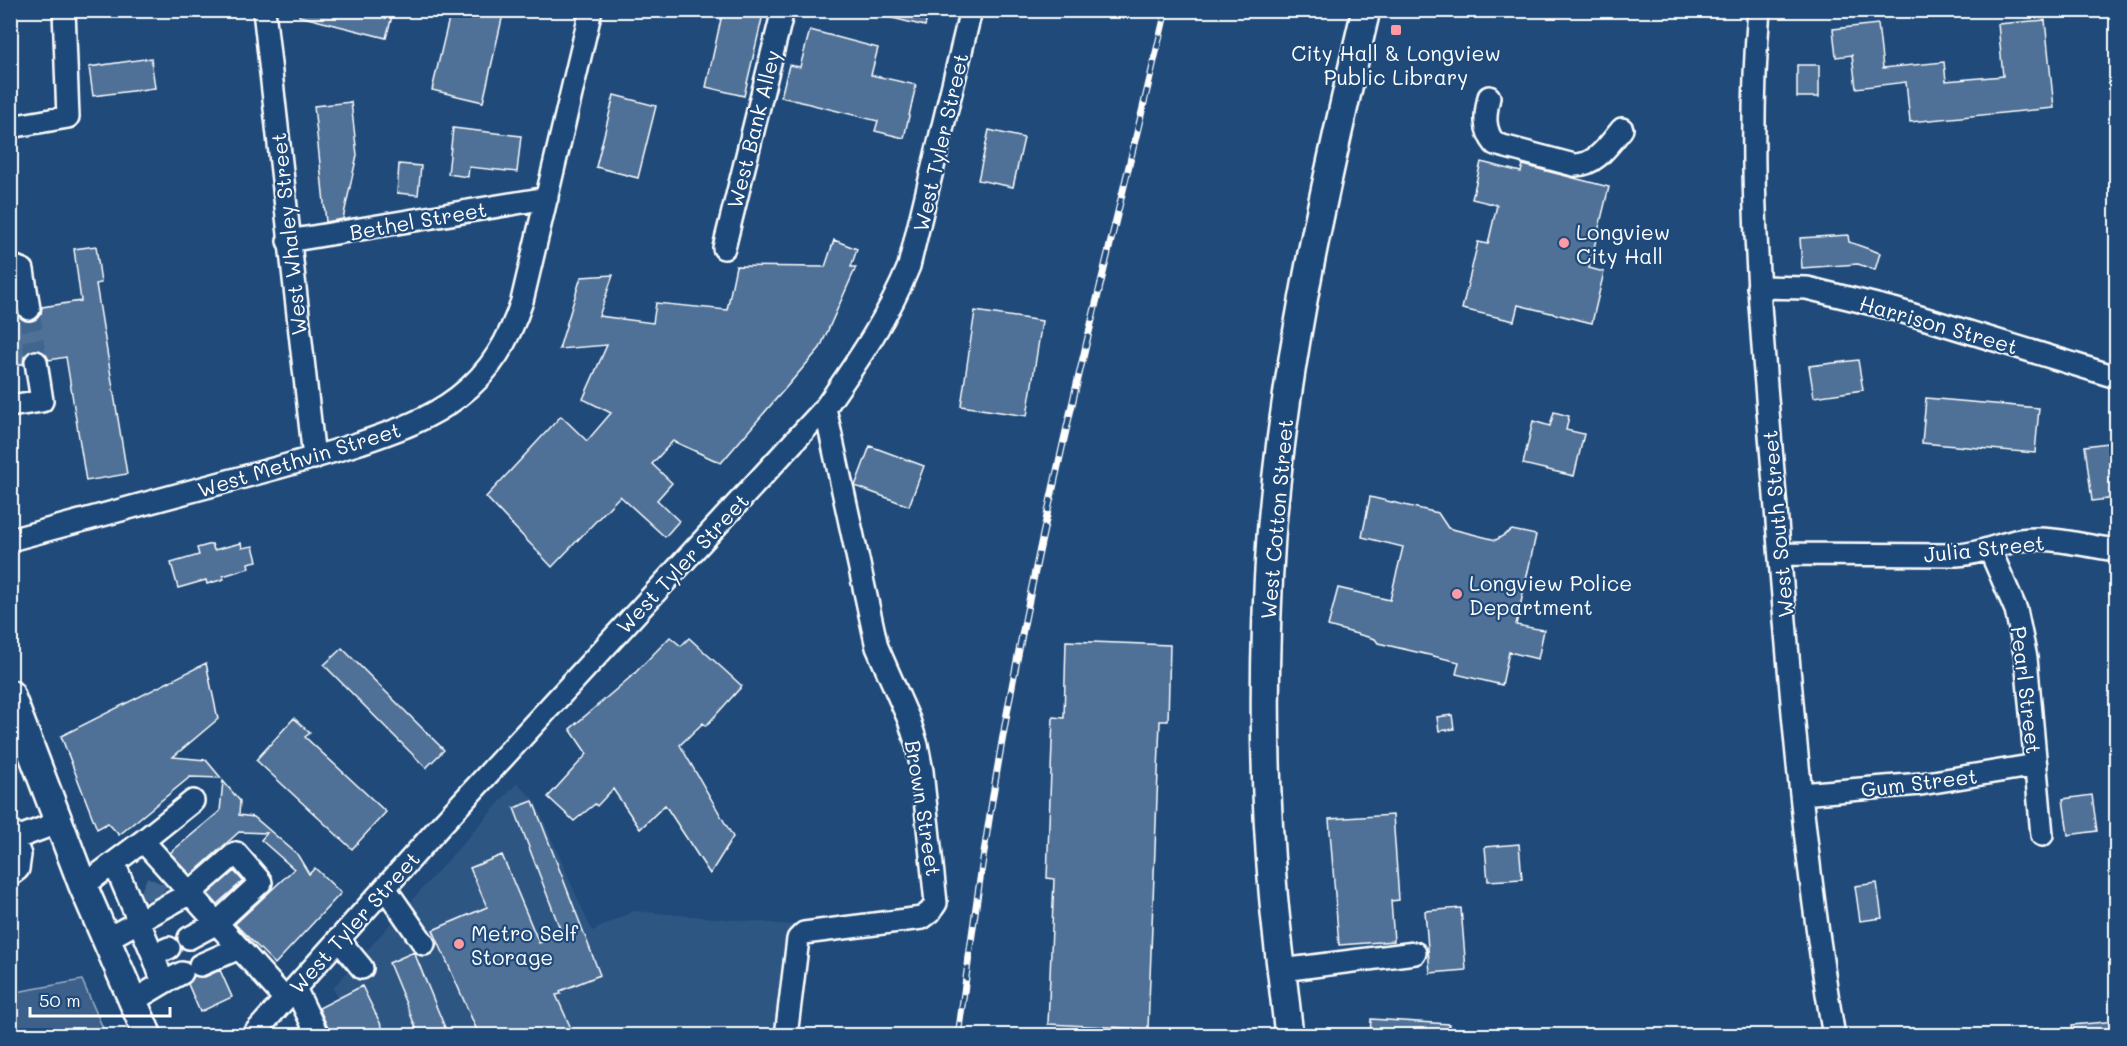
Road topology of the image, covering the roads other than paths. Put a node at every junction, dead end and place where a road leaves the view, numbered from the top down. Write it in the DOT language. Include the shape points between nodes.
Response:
graph roads {
  1 [pos="64,10"];
  2 [pos="264,10"];
  3 [pos="591,10"];
  4 [pos="783,10"];
  5 [pos="970,10"];
  6 [pos="1366,10"];
  7 [pos="1759,10"];
  8 [pos="1489,98"];
  9 [pos="10,127"];
  10 [pos="1622,129"];
  11 [pos="547,198"];
  12 [pos="288,241"];
  13 [pos="724,248"];
  14 [pos="10,265"];
  15 [pos="1758,287"];
  16 [pos="29,309"];
  17 [pos="36,362"];
  18 [pos="2116,377"];
  19 [pos="10,406"];
  20 [pos="825,408"];
  21 [pos="314,458"];
  22 [pos="10,540"];
  23 [pos="1990,550"];
  24 [pos="2116,550"];
  25 [pos="1780,554"];
  26 [pos="10,694"];
  27 [pos="2036,765"];
  28 [pos="1801,795"];
  29 [pos="193,801"];
  30 [pos="57,823"];
  31 [pos="12,835"];
  32 [pos="2042,835"];
  33 [pos="143,842"];
  34 [pos="118,870"];
  35 [pos="10,875"];
  36 [pos="82,886"];
  37 [pos="143,887"];
  38 [pos="385,888"];
  39 [pos="176,897"];
  40 [pos="140,921"];
  41 [pos="217,923"];
  42 [pos="189,938"];
  43 [pos="338,939"];
  44 [pos="105,940"];
  45 [pos="424,944"];
  46 [pos="239,948"];
  47 [pos="1415,953"];
  48 [pos="362,968"];
  49 [pos="1282,970"];
  50 [pos="182,974"];
  51 [pos="290,993"];
  52 [pos="133,1001"];
  53 [pos="148,1035"];
  54 [pos="252,1035"];
  55 [pos="318,1035"];
  56 [pos="786,1035"];
  57 [pos="1289,1035"];
  58 [pos="1834,1035"];
  1 -- 9 [label="street" via="68,117"];
  2 -- 12 [label="street, West Whaley Street"];
  3 -- 11 [label="street, West Methvin Street"];
  4 -- 13 [label="street, West Bank Alley"];
  5 -- 20 [label="street, West Tyler Street" via="909,266 882,323"];
  6 -- 49 [label="main road, West Cotton Street" via="1299,318 1282,430 1272,536 1266,755 1271,864"];
  7 -- 15 [label="street, West South Street" via="1753,143"];
  8 -- 10 [label="street" via="1485,122 1495,144 1574,165 1596,159"];
  11 -- 12 [label="street, Bethel Street"];
  11 -- 21 [label="street, West Methvin Street" via="515,322 485,372 458,397 418,423"];
  12 -- 21 [label="street, West Whaley Street"];
  14 -- 16 [label="street" via="23,270"];
  15 -- 18 [label="street, Harrison Street" via="1807,288 1897,310"];
  15 -- 25 [label="street, West South Street"];
  17 -- 19 [label="street" via="42,401"];
  20 -- 38 [label="street, West Tyler Street"];
  20 -- 56 [label="street, Brown Street" via="877,647 917,745 936,903 922,918 804,933 798,939"];
  21 -- 22 [label="street, West Methvin Street"];
  23 -- 24 [label="street, Julia Street" via="2030,539"];
  23 -- 25 [label="street, Julia Street" via="1947,556"];
  23 -- 27 [label="street, Pearl Street" via="2008,588 2022,635"];
  25 -- 28 [label="street, West South Street"];
  26 -- 30 [label="main road"];
  27 -- 28 [label="street, Gum Street" via="1921,784"];
  27 -- 32 [label="street, Pearl Street"];
  28 -- 58 [label="street, West South Street"];
  29 -- 33 [label="street"];
  30 -- 31 [label="street"];
  30 -- 36 [label="main road"];
  31 -- 35 [label="street" via="20,855 18,868"];
  33 -- 34 [label="street"];
  33 -- 39 [label="street"];
  34 -- 36 [label="street"];
  34 -- 37 [label="street"];
  34 -- 40 [label="street"];
  36 -- 44 [label="main road"];
  38 -- 43 [label="street, West Tyler Street"];
  38 -- 45 [label="street"];
  39 -- 40 [label="street"];
  39 -- 41 [label="street"];
  39 -- 41 [label="street" via="236,853 261,882"];
  40 -- 44 [label="street"];
  40 -- 50 [label="street"];
  41 -- 42 [label="street"];
  41 -- 46 [label="street"];
  43 -- 48 [label="street"];
  43 -- 51 [label="street, West Tyler Street"];
  44 -- 52 [label="main road"];
  46 -- 50 [label="street"];
  46 -- 51 [label="street"];
  47 -- 49 [label="street"];
  49 -- 57 [label="main road, West Cotton Street"];
  50 -- 52 [label="street"];
  51 -- 54 [label="street, West Tyler Street"];
  51 -- 55 [label="street"];
  52 -- 53 [label="main road"];
}
